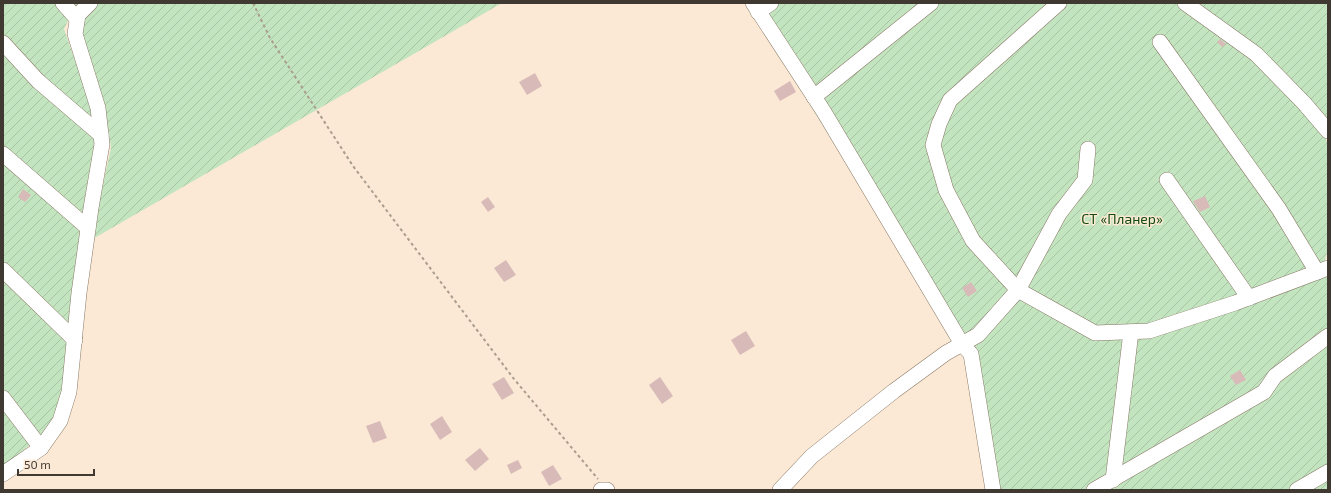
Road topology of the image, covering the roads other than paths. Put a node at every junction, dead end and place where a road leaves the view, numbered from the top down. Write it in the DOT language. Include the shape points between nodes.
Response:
graph roads {
  1 [pos="63,3"];
  2 [pos="90,3"];
  3 [pos="771,3"];
  4 [pos="931,3"];
  5 [pos="1059,3"];
  6 [pos="1185,3"];
  7 [pos="756,7"];
  8 [pos="77,19"];
  9 [pos="3,42"];
  10 [pos="1160,42"];
  11 [pos="814,97"];
  12 [pos="1328,131"];
  13 [pos="101,135"];
  14 [pos="1088,149"];
  15 [pos="3,154"];
  16 [pos="1167,180"];
  17 [pos="88,228"];
  18 [pos="3,270"];
  19 [pos="1323,270"];
  20 [pos="1018,290"];
  21 [pos="1249,298"];
  22 [pos="1131,332"];
  23 [pos="1328,336"];
  24 [pos="75,340"];
  25 [pos="962,344"];
  26 [pos="3,398"];
  27 [pos="41,448"];
  28 [pos="1328,472"];
  29 [pos="3,474"];
  30 [pos="1113,480"];
  31 [pos="780,490"];
  32 [pos="993,490"];
  33 [pos="1094,490"];
  34 [pos="1297,490"];
  1 -- 8 [label="street"];
  2 -- 8 [label="street"];
  3 -- 7 [label="street"];
  4 -- 11 [label="street"];
  5 -- 20 [label="street" via="950,100 933,145 946,190 973,241"];
  6 -- 12 [label="street" via="1256,54"];
  7 -- 11 [label="street"];
  8 -- 13 [label="street" via="75,34 98,108"];
  9 -- 13 [label="street" via="38,80"];
  10 -- 19 [label="street"];
  11 -- 25 [label="street"];
  13 -- 17 [label="street" via="102,144"];
  14 -- 20 [label="street" via="1085,180 1059,214"];
  15 -- 17 [label="street"];
  16 -- 21 [label="street"];
  17 -- 24 [label="street"];
  18 -- 24 [label="street"];
  19 -- 21 [label="street"];
  20 -- 22 [label="street" via="1095,333"];
  20 -- 25 [label="street" via="978,335"];
  21 -- 22 [label="street" via="1149,331"];
  22 -- 30 [label="street"];
  23 -- 30 [label="street" via="1274,376 1264,392"];
  24 -- 27 [label="street" via="69,392 60,421"];
  25 -- 31 [label="street" via="894,391 818,451"];
  25 -- 32 [label="street" via="971,354"];
  26 -- 27 [label="street"];
  27 -- 29 [label="street"];
  28 -- 34 [label="street"];
  30 -- 33 [label="street"];
}
